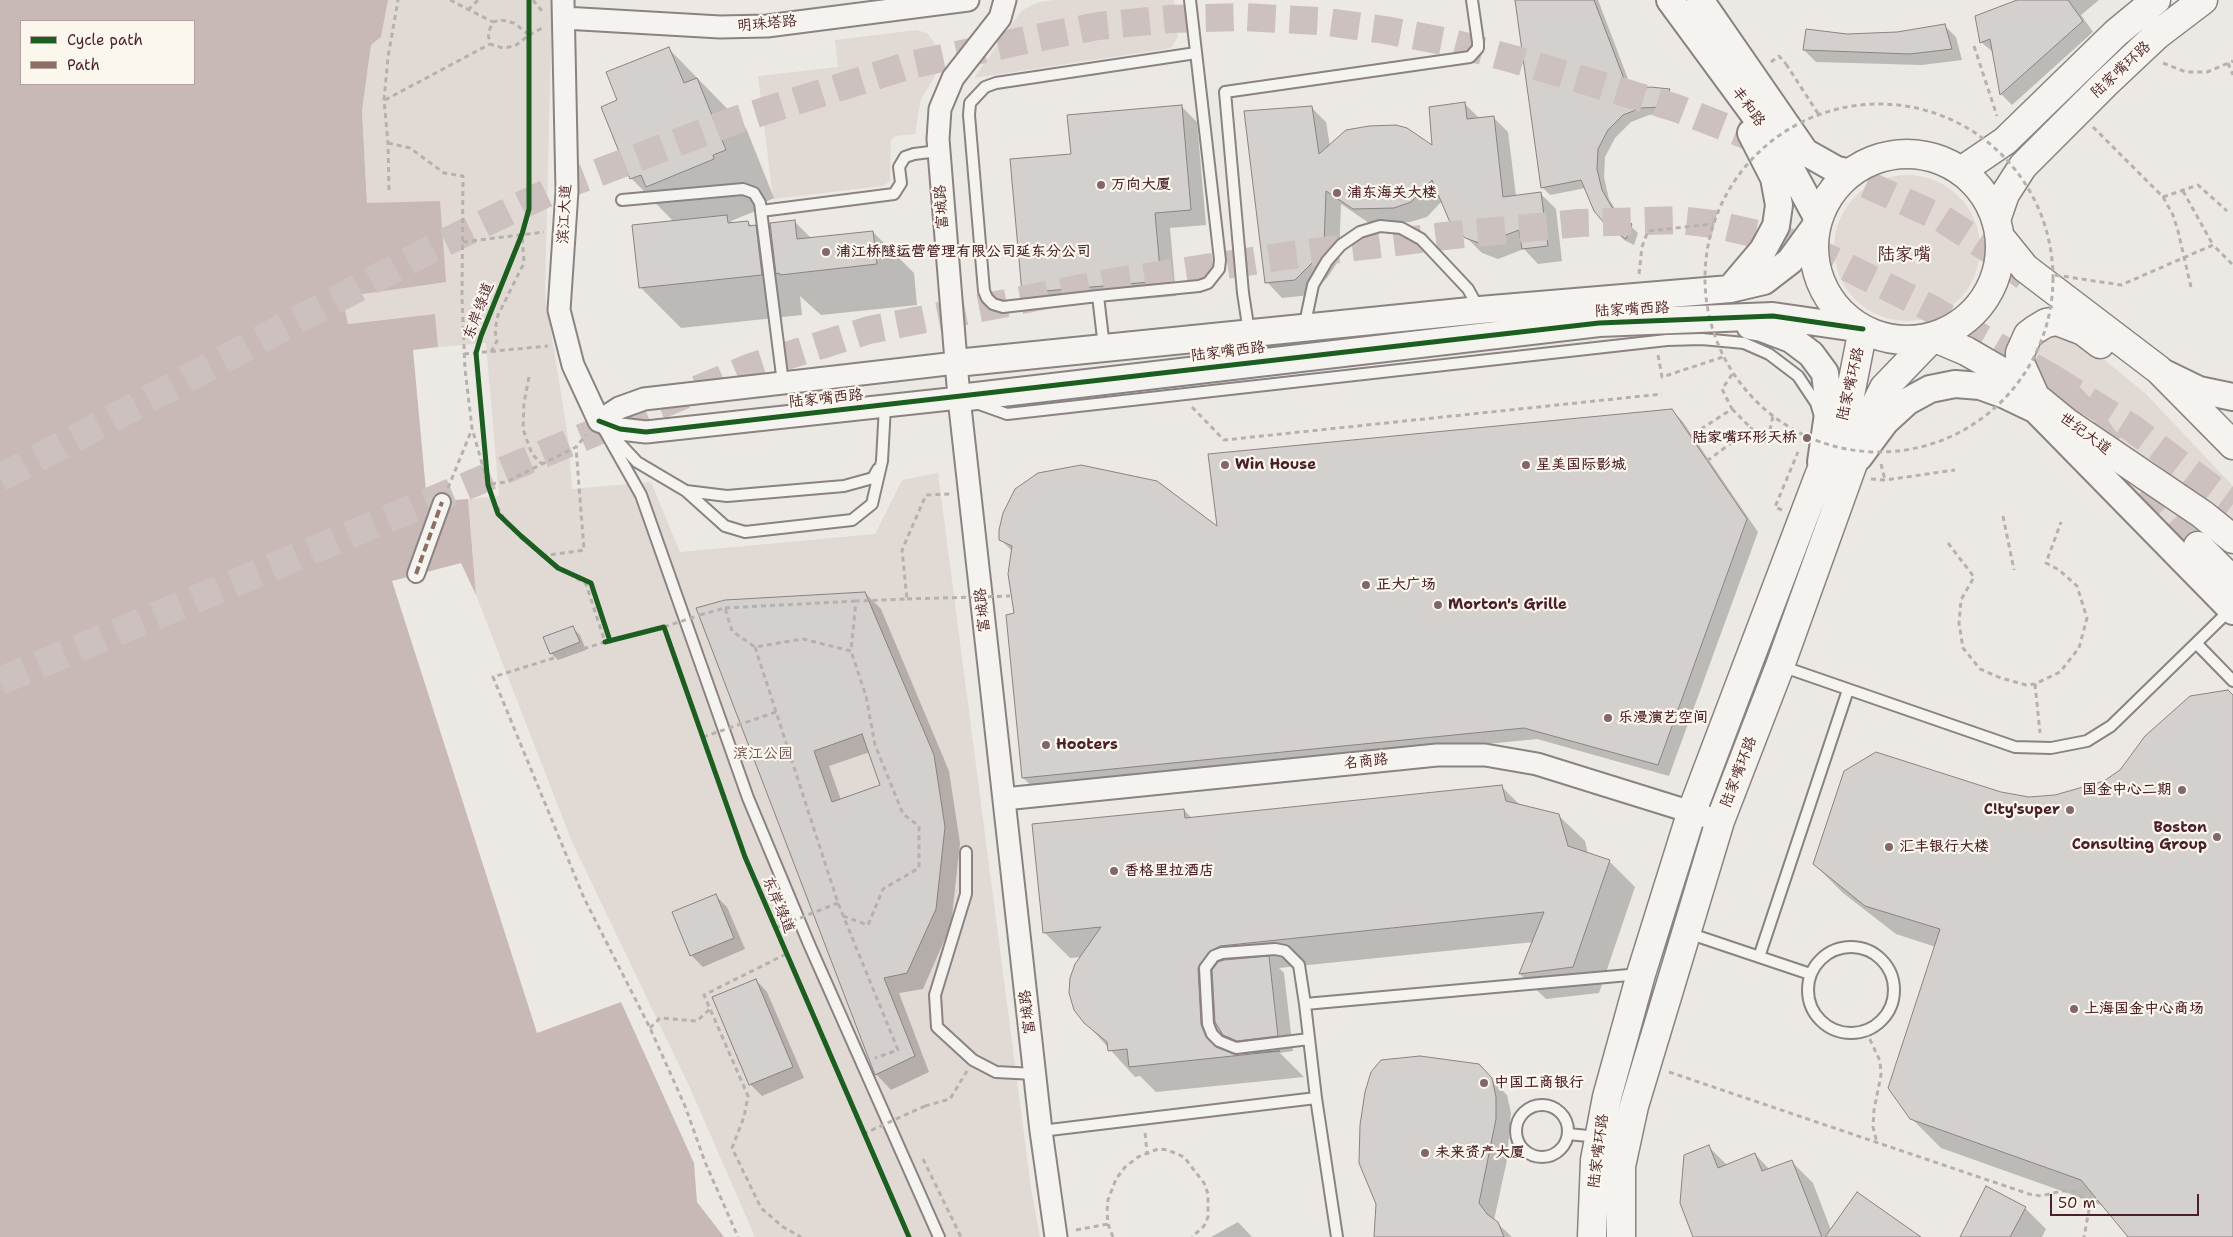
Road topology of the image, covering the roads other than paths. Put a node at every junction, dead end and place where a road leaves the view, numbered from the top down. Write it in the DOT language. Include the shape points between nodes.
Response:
graph roads {
  1 [pos="968,0"];
  2 [pos="1005,0"];
  3 [pos="1190,0"];
  4 [pos="1472,0"];
  5 [pos="1670,0"];
  6 [pos="1700,0"];
  7 [pos="2156,0"];
  8 [pos="2203,0"];
  9 [pos="564,9"];
  10 [pos="1196,53"];
  11 [pos="1714,59"];
  12 [pos="938,151"];
  13 [pos="1961,171"];
  14 [pos="1850,173"];
  15 [pos="622,200"];
  16 [pos="761,211"];
  17 [pos="1817,222"];
  18 [pos="1998,228"];
  19 [pos="1730,290"];
  20 [pos="1098,296"];
  21 [pos="1480,310"];
  22 [pos="1702,319"];
  23 [pos="1304,328"];
  24 [pos="1863,329"];
  25 [pos="1249,333"];
  26 [pos="1600,335"];
  27 [pos="1933,337"];
  28 [pos="1105,348"];
  29 [pos="956,363"];
  30 [pos="2152,365"];
  31 [pos="783,383"];
  32 [pos="2233,397"];
  33 [pos="959,398"];
  34 [pos="2034,402"];
  35 [pos="885,406"];
  36 [pos="599,421"];
  37 [pos="1825,432"];
  38 [pos="2233,444"];
  39 [pos="882,461"];
  40 [pos="1850,472"];
  41 [pos="1819,476"];
  42 [pos="686,491"];
  43 [pos="442,502"];
  44 [pos="2233,539"];
  45 [pos="2198,546"];
  46 [pos="416,574"];
  47 [pos="2233,581"];
  48 [pos="2232,610"];
  49 [pos="2196,643"];
  50 [pos="1780,666"];
  51 [pos="2233,682"];
  52 [pos="1848,690"];
  53 [pos="1004,798"];
  54 [pos="1692,811"];
  55 [pos="1720,821"];
  56 [pos="966,852"];
  57 [pos="1685,932"];
  58 [pos="1759,957"];
  59 [pos="1641,974"];
  60 [pos="1810,974"];
  61 [pos="1305,1004"];
  62 [pos="1309,1039"];
  63 [pos="1035,1074"];
  64 [pos="1316,1098"];
  65 [pos="1041,1131"];
  66 [pos="1568,1134"];
  67 [pos="1599,1137"];
  68 [pos="1056,1235"];
  69 [pos="939,1237"];
  70 [pos="1337,1237"];
  71 [pos="1592,1237"];
  72 [pos="1621,1237"];
  1 -- 9 [label="street, 明珠塔路" via="767,26 720,27"];
  2 -- 12 [label="street, 富城路" via="1000,18 954,78 940,109"];
  3 -- 10 [label="lane"];
  4 -- 25 [label="lane" via="1478,48 1470,57 1225,92"];
  5 -- 11 [label="street, 丰和路"];
  6 -- 14 [label="street, 丰和路" via="1805,152 1837,170"];
  7 -- 13 [label="main road, 陆家嘴环路" via="2116,33 2005,141"];
  8 -- 18 [label="main road, 陆家嘴环路" via="2157,35 2023,166 2005,194"];
  9 -- 36 [label="street, 滨江大道" via="566,191 559,310 574,365"];
  10 -- 20 [label="lane" via="1219,269 1208,283 1199,286"];
  10 -- 20 [label="lane" via="996,82 985,87 970,104 968,115 987,298 1003,307"];
  11 -- 17 [label="street, 丰和路" via="1781,152"];
  11 -- 19 [label="street" via="1713,80 1752,136 1774,178 1779,206 1776,226 1763,250"];
  12 -- 16 [label="lane" via="905,158 899,167 901,183 894,194"];
  12 -- 29 [label="street, 富城路"];
  13 -- 14 [label="main road" via="1934,158 1905,154 1876,159"];
  13 -- 18 [label="main road" via="1983,192"];
  14 -- 17 [label="main road" via="1830,193"];
  15 -- 16 [label="lane" via="743,189 754,192"];
  16 -- 31 [label="lane"];
  17 -- 19 [label="street, 陆家嘴西路" via="1790,261 1764,281"];
  17 -- 24 [label="main road" via="1814,253 1820,282 1836,308"];
  18 -- 27 [label="main road" via="1999,264 1991,288 1977,310 1957,327"];
  18 -- 30 [label="main road" via="2025,268"];
  19 -- 21 [label="street, 陆家嘴西路"];
  20 -- 28 [label="lane"];
  21 -- 23 [label="street, 陆家嘴西路"];
  21 -- 23 [label="lane" via="1468,289 1421,239 1401,228 1380,226 1360,232 1341,245 1327,261 1313,285"];
  22 -- 24 [label="street, 陆家嘴西路" via="1773,316"];
  22 -- 26 [label="street, 陆家嘴西路"];
  22 -- 37 [label="street" via="1762,328 1791,339 1811,354 1825,373 1828,390"];
  23 -- 25 [label="street, 陆家嘴西路"];
  24 -- 27 [label="main road" via="1885,338"];
  24 -- 41 [label="main road, 陆家嘴环路" via="1842,424"];
  25 -- 28 [label="street, 陆家嘴西路"];
  26 -- 33 [label="street, 陆家嘴西路"];
  26 -- 37 [label="lane" via="1656,341 1702,339 1744,343 1769,354 1798,376 1816,402"];
  27 -- 34 [label="main road, 世纪大道" via="1966,351 2011,377"];
  27 -- 40 [label="main road, 陆家嘴环路" via="1884,388"];
  28 -- 29 [label="street, 陆家嘴西路"];
  29 -- 31 [label="street, 陆家嘴西路"];
  29 -- 33 [label="street, 富城路"];
  30 -- 32 [label="street" via="2186,385"];
  30 -- 34 [label="main road" via="2117,357 2070,324 2046,323 2028,335 2020,353 2020,364"];
  30 -- 38 [label="main road"];
  31 -- 36 [label="street, 陆家嘴西路" via="644,399 619,408"];
  33 -- 35 [label="street, 陆家嘴西路"];
  33 -- 53 [label="street, 富城路"];
  34 -- 40 [label="street" via="1980,386 1955,384 1930,389 1908,401 1886,422"];
  34 -- 44 [label="main road, 世纪大道" via="2202,514"];
  34 -- 48 [label="street"];
  35 -- 36 [label="street, 陆家嘴西路" via="646,432 620,429"];
  35 -- 39 [label="lane"];
  36 -- 42 [label="lane" via="637,462"];
  36 -- 69 [label="lane" via="641,495 748,798"];
  37 -- 41 [label="street"];
  39 -- 42 [label="lane" via="873,478 844,486 727,496"];
  39 -- 42 [label="lane" via="872,504 852,520 745,532 725,526"];
  40 -- 50 [label="main road, 陆家嘴环路"];
  41 -- 54 [label="main road, 陆家嘴环路"];
  43 -- 46 [label="street"];
  45 -- 47 [label="main road"];
  48 -- 49 [label="lane"];
  49 -- 51 [label="lane"];
  49 -- 52 [label="lane" via="2111,726 2087,741 2042,748 2015,747"];
  50 -- 52 [label="lane"];
  50 -- 55 [label="main road, 陆家嘴环路"];
  52 -- 58 [label="lane"];
  53 -- 54 [label="street, 名商路" via="1436,755 1485,755 1537,764"];
  53 -- 63 [label="street, 富城路"];
  54 -- 55 [label="street, 名商路"];
  54 -- 59 [label="main road, 陆家嘴环路"];
  55 -- 57 [label="main road, 陆家嘴环路"];
  56 -- 63 [label="lane" via="966,894 935,995 937,1027 973,1060 996,1072"];
  57 -- 58 [label="lane"];
  57 -- 72 [label="main road, 陆家嘴环路" via="1634,1106 1621,1166"];
  58 -- 60 [label="lane"];
  59 -- 61 [label="lane"];
  59 -- 67 [label="main road, 陆家嘴环路"];
  60 -- 60 [label="lane" via="1828,952 1856,946 1882,959 1891,971 1895,985 1894,1000 1878,1024 1866,1031 1845,1032 1825,1025 1815,1015 1807,988"];
  61 -- 62 [label="lane"];
  61 -- 62 [label="lane" via="1299,965 1285,952 1275,949 1222,953 1214,956 1205,968 1208,1024 1219,1041 1236,1048"];
  62 -- 64 [label="lane"];
  63 -- 65 [label="street, 富城路"];
  64 -- 65 [label="lane"];
  64 -- 70 [label="lane"];
  65 -- 68 [label="street, 富城路"];
  66 -- 66 [label="lane" via="1566,1119 1548,1105 1526,1110 1520,1116 1516,1131 1520,1145 1540,1157 1555,1153"];
  66 -- 67 [label="lane"];
  67 -- 71 [label="main road, 陆家嘴环路"];
}
